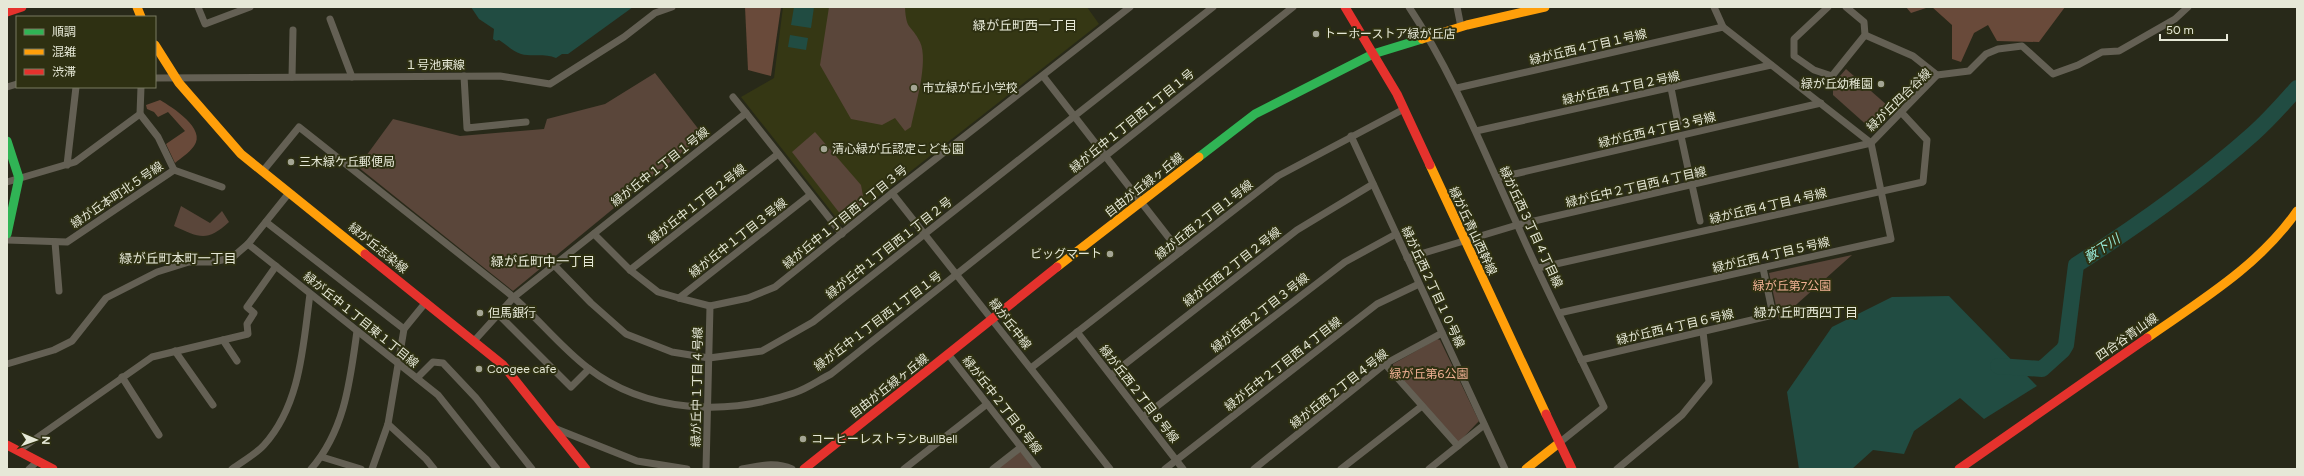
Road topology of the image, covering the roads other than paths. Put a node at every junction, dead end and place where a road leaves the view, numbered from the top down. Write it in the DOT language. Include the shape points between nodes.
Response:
graph roads {
  1 [pos="22,7"];
  2 [pos="198,7"];
  3 [pos="250,7"];
  4 [pos="672,7"];
  5 [pos="1130,7"];
  6 [pos="1213,7"];
  7 [pos="1293,7"];
  8 [pos="1345,7"];
  9 [pos="1409,7"];
  10 [pos="1457,7"];
  11 [pos="1545,7"];
  12 [pos="1714,7"];
  13 [pos="1828,7"];
  14 [pos="1846,7"];
  15 [pos="2188,7"];
  16 [pos="1122,10"];
  17 [pos="1283,10"];
  18 [pos="7,12"];
  19 [pos="330,19"];
  20 [pos="1461,27"];
  21 [pos="1723,27"];
  22 [pos="293,30"];
  23 [pos="1865,35"];
  24 [pos="1429,37"];
  25 [pos="156,47"];
  26 [pos="1373,54"];
  27 [pos="1771,65"];
  28 [pos="1937,75"];
  29 [pos="464,76"];
  30 [pos="1044,76"];
  31 [pos="175,77"];
  32 [pos="292,77"];
  33 [pos="352,77"];
  34 [pos="156,78"];
  35 [pos="76,88"];
  36 [pos="141,88"];
  37 [pos="1457,88"];
  38 [pos="1670,88"];
  39 [pos="733,97"];
  40 [pos="1821,103"];
  41 [pos="1404,109"];
  42 [pos="1901,112"];
  43 [pos="746,113"];
  44 [pos="140,114"];
  45 [pos="1074,117"];
  46 [pos="526,122"];
  47 [pos="1678,123"];
  48 [pos="1476,131"];
  49 [pos="1351,136"];
  50 [pos="1681,136"];
  51 [pos="7,141"];
  52 [pos="1871,143"];
  53 [pos="778,154"];
  54 [pos="1106,156"];
  55 [pos="67,165"];
  56 [pos="174,170"];
  57 [pos="263,171"];
  58 [pos="1689,173"];
  59 [pos="19,178"];
  60 [pos="1497,178"];
  61 [pos="7,182"];
  62 [pos="1373,184"];
  63 [pos="1692,185"];
  64 [pos="222,187"];
  65 [pos="1881,192"];
  66 [pos="289,193"];
  67 [pos="892,193"];
  68 [pos="810,195"];
  69 [pos="1141,203"];
  70 [pos="2297,212"];
  71 [pos="1700,220"];
  72 [pos="266,222"];
  73 [pos="1517,225"];
  74 [pos="7,234"];
  75 [pos="594,234"];
  76 [pos="842,234"];
  77 [pos="924,234"];
  78 [pos="1396,234"];
  79 [pos="7,240"];
  80 [pos="1465,241"];
  81 [pos="55,242"];
  82 [pos="248,244"];
  83 [pos="1180,252"];
  84 [pos="1407,258"];
  85 [pos="554,265"];
  86 [pos="276,266"];
  87 [pos="1538,268"];
  88 [pos="1763,268"];
  89 [pos="630,270"];
  90 [pos="957,275"];
  91 [pos="1419,284"];
  92 [pos="59,291"];
  93 [pos="310,294"];
  94 [pos="514,297"];
  95 [pos="679,298"];
  96 [pos="426,302"];
  97 [pos="710,306"];
  98 [pos="1559,313"];
  99 [pos="498,314"];
  100 [pos="992,320"];
  101 [pos="404,329"];
  102 [pos="357,331"];
  103 [pos="1077,332"];
  104 [pos="1703,332"];
  105 [pos="1442,333"];
  106 [pos="223,340"];
  107 [pos="474,341"];
  108 [pos="175,352"];
  109 [pos="948,354"];
  110 [pos="709,358"];
  111 [pos="1581,360"];
  112 [pos="237,361"];
  113 [pos="397,362"];
  114 [pos="7,364"];
  115 [pos="1385,364"];
  116 [pos="1031,368"];
  117 [pos="589,369"];
  118 [pos="1111,376"];
  119 [pos="122,377"];
  120 [pos="417,378"];
  121 [pos="987,404"];
  122 [pos="213,405"];
  123 [pos="1422,406"];
  124 [pos="708,409"];
  125 [pos="1143,417"];
  126 [pos="388,424"];
  127 [pos="1484,425"];
  128 [pos="554,428"];
  129 [pos="159,435"];
  130 [pos="1559,443"];
  131 [pos="7,445"];
  132 [pos="1458,446"];
  133 [pos="1021,447"];
  134 [pos="18,450"];
  135 [pos="322,457"];
  136 [pos="1176,460"];
  137 [pos="38,461"];
  138 [pos="29,469"];
  139 [pos="53,469"];
  140 [pos="232,469"];
  141 [pos="312,469"];
  142 [pos="361,469"];
  143 [pos="372,469"];
  144 [pos="434,469"];
  145 [pos="497,469"];
  146 [pos="532,469"];
  147 [pos="586,469"];
  148 [pos="687,469"];
  149 [pos="706,469"];
  150 [pos="742,469"];
  151 [pos="792,469"];
  152 [pos="804,469"];
  153 [pos="904,469"];
  154 [pos="993,469"];
  155 [pos="1038,469"];
  156 [pos="1110,469"];
  157 [pos="1165,469"];
  158 [pos="1183,469"];
  159 [pos="1254,469"];
  160 [pos="1341,469"];
  161 [pos="1428,469"];
  162 [pos="1505,469"];
  163 [pos="1526,469"];
  164 [pos="1572,469"];
  165 [pos="1617,469"];
  166 [pos="1959,469"];
  1 -- 18 [label="street"];
  2 -- 3 [label="street" via="205,24"];
  4 -- 29 [label="street, １号池東線" via="655,13 624,37 550,84 500,76"];
  5 -- 16 [label="street, 緑が丘中１丁目西１丁目３号"];
  6 -- 45 [label="street, 緑が丘中１丁目西１丁目２号"];
  7 -- 17 [label="street, 緑が丘中１丁目西１丁目１号"];
  8 -- 26 [label="street, 緑が丘青山西幹線"];
  9 -- 24 [label="street, 緑が丘西３丁目４丁目線"];
  10 -- 20 [label="street"];
  11 -- 20 [label="street, 自由が丘緑ヶ丘線"];
  12 -- 21 [label="street, 緑が丘四合谷線"];
  13 -- 23 [label="street" via="1794,39 1794,56 1814,70 1832,76"];
  14 -- 23 [label="street" via="1864,22"];
  15 -- 28 [label="street, 緑が丘四合谷線" via="2175,19 2119,51 2102,52 2078,65 2053,74 2022,46 1998,49 1986,54 1969,71"];
  16 -- 30 [label="street, 緑が丘中１丁目西１丁目３号"];
  17 -- 54 [label="street, 緑が丘中１丁目西１丁目１号"];
  19 -- 33 [label="street"];
  20 -- 24 [label="street, 自由が丘緑ヶ丘線"];
  21 -- 27 [label="street, 緑が丘四合谷線"];
  21 -- 37 [label="street, 緑が丘西４丁目１号線"];
  22 -- 32 [label="street"];
  23 -- 28 [label="street" via="1913,56"];
  24 -- 26 [label="street, 自由が丘緑ヶ丘線"];
  24 -- 37 [label="street, 緑が丘西３丁目４丁目線"];
  25 -- 31 [label="street, 緑が丘志染線"];
  26 -- 41 [label="street, 緑が丘青山西幹線"];
  26 -- 69 [label="street, 自由が丘緑ヶ丘線" via="1256,114"];
  27 -- 38 [label="street, 緑が丘西４丁目２号線"];
  27 -- 40 [label="street, 緑が丘四合谷線"];
  28 -- 42 [label="street, 緑が丘四合谷線"];
  29 -- 33 [label="street, １号池東線"];
  29 -- 46 [label="street" via="467,128"];
  30 -- 45 [label="street"];
  30 -- 67 [label="street, 緑が丘中１丁目西１丁目３号"];
  31 -- 32 [label="street, １号池東線"];
  31 -- 34 [label="street, １号池東線"];
  31 -- 57 [label="street, 緑が丘志染線" via="241,154"];
  32 -- 33 [label="street, １号池東線"];
  35 -- 55 [label="street"];
  36 -- 44 [label="street"];
  37 -- 48 [label="street, 緑が丘西３丁目４丁目線"];
  38 -- 47 [label="street"];
  38 -- 48 [label="street, 緑が丘西４丁目２号線"];
  39 -- 43 [label="street"];
  40 -- 50 [label="street, 緑が丘西４丁目３号線"];
  40 -- 52 [label="street, 緑が丘四合谷線"];
  41 -- 49 [label="street, 緑が丘西２丁目１号線"];
  41 -- 80 [label="street, 緑が丘青山西幹線"];
  42 -- 52 [label="street, 緑が丘四合谷線"];
  42 -- 65 [label="street, 緑が丘西４丁目４号線" via="1927,140 1923,182"];
  43 -- 53 [label="street"];
  43 -- 75 [label="street, 緑が丘中１丁目１号線"];
  44 -- 55 [label="street" via="75,162"];
  44 -- 56 [label="street, 緑が丘本町北５号線" via="158,136"];
  45 -- 54 [label="street"];
  45 -- 77 [label="street, 緑が丘中１丁目西１丁目２号"];
  48 -- 60 [label="street, 緑が丘西３丁目４丁目線"];
  49 -- 62 [label="street, 緑が丘西２丁目１０号線"];
  49 -- 83 [label="street, 緑が丘西２丁目１号線" via="1278,176"];
  50 -- 58 [label="street"];
  50 -- 60 [label="street, 緑が丘西４丁目３号線"];
  51 -- 59 [label="street"];
  52 -- 63 [label="street, 緑が丘中２丁目西４丁目線"];
  52 -- 65 [label="street, 緑が丘西４丁目５号線"];
  53 -- 68 [label="street"];
  53 -- 89 [label="street, 緑が丘中１丁目２号線"];
  54 -- 69 [label="street"];
  54 -- 90 [label="street, 緑が丘中１丁目西１丁目１号"];
  55 -- 59 [label="street"];
  56 -- 64 [label="street"];
  56 -- 81 [label="street, 緑が丘本町北５号線" via="67,242"];
  57 -- 66 [label="street, 緑が丘志染線"];
  57 -- 94 [label="street, 緑が丘中１丁目西１丁目１号" via="299,127"];
  59 -- 61 [label="street"];
  59 -- 74 [label="street"];
  60 -- 73 [label="street, 緑が丘西３丁目４丁目線"];
  62 -- 78 [label="street, 緑が丘西２丁目１０号線"];
  62 -- 118 [label="street, 緑が丘西２丁目２号線" via="1297,230"];
  63 -- 71 [label="street"];
  63 -- 73 [label="street, 緑が丘中２丁目西４丁目線"];
  65 -- 87 [label="street, 緑が丘西４丁目４号線"];
  65 -- 88 [label="street, 緑が丘西４丁目５号線" via="1891,239"];
  66 -- 72 [label="street"];
  66 -- 96 [label="street, 緑が丘志染線"];
  67 -- 76 [label="street, 緑が丘中１丁目西１丁目３号"];
  67 -- 77 [label="street, 緑が丘中線"];
  68 -- 76 [label="street"];
  68 -- 95 [label="street, 緑が丘中１丁目３号線"];
  69 -- 83 [label="street"];
  69 -- 100 [label="street, 自由が丘緑ヶ丘線"];
  70 -- 166 [label="street, 四合谷青山線" via="2282,233 2225,283"];
  72 -- 82 [label="street"];
  72 -- 101 [label="street"];
  73 -- 80 [label="street, 緑が丘中２丁目西４丁目線"];
  73 -- 87 [label="street, 緑が丘西３丁目４丁目線"];
  75 -- 85 [label="street, 緑が丘中１丁目１号線"];
  75 -- 89 [label="street, 緑が丘中１丁目西１丁目３号"];
  76 -- 97 [label="street, 緑が丘中１丁目西１丁目３号" via="775,287 748,298"];
  77 -- 90 [label="street, 緑が丘中線"];
  77 -- 110 [label="street, 緑が丘中１丁目西１丁目２号" via="813,322 762,351"];
  78 -- 84 [label="street, 緑が丘西２丁目１０号線"];
  78 -- 125 [label="street, 緑が丘西２丁目３号線" via="1345,262"];
  79 -- 81 [label="street, 緑が丘本町北５号線"];
  80 -- 84 [label="street, 緑が丘中２丁目西４丁目線"];
  80 -- 130 [label="street, 緑が丘青山西幹線"];
  81 -- 92 [label="street"];
  82 -- 86 [label="street, 緑が丘中１丁目東１丁目線"];
  82 -- 114 [label="street" via="233,257 214,262 189,262 151,275 106,298 72,341 54,350"];
  83 -- 103 [label="street, 緑が丘西２丁目１号線"];
  84 -- 91 [label="street, 緑が丘西２丁目１０号線"];
  85 -- 94 [label="street, 緑が丘中１丁目１号線"];
  85 -- 110 [label="street, 緑が丘中１丁目西１丁目２号" via="626,334 672,352"];
  86 -- 93 [label="street, 緑が丘中１丁目東１丁目線"];
  86 -- 106 [label="street" via="247,307 254,313 247,324 248,334"];
  87 -- 98 [label="street, 緑が丘西３丁目４丁目線"];
  88 -- 98 [label="street, 緑が丘西４丁目５号線"];
  88 -- 104 [label="street, 緑が丘西４丁目６号線" via="1773,315"];
  89 -- 95 [label="street, 緑が丘中１丁目西１丁目３号" via="658,292"];
  90 -- 100 [label="street, 緑が丘中線"];
  90 -- 124 [label="street, 緑が丘中１丁目西１丁目１号" via="831,374 796,393 758,403"];
  91 -- 105 [label="street, 緑が丘西２丁目１０号線"];
  91 -- 136 [label="street, 緑が丘中２丁目西４丁目線" via="1377,304"];
  93 -- 102 [label="street, 緑が丘中１丁目東１丁目線"];
  93 -- 140 [label="street" via="299,371 286,411 264,445"];
  94 -- 99 [label="street, 緑が丘中１丁目１号線"];
  94 -- 117 [label="street, 緑が丘中１丁目西１丁目１号"];
  95 -- 97 [label="street, 緑が丘中１丁目西１丁目３号"];
  96 -- 101 [label="street"];
  96 -- 107 [label="street, 緑が丘志染線"];
  97 -- 110 [label="street, 緑が丘中１丁目４号線"];
  98 -- 111 [label="street, 緑が丘西３丁目４丁目線"];
  99 -- 107 [label="street, 緑が丘中１丁目１号線"];
  99 -- 117 [label="street" via="571,387"];
  100 -- 109 [label="street, 自由が丘緑ヶ丘線"];
  100 -- 116 [label="street, 緑が丘中線"];
  101 -- 113 [label="street"];
  102 -- 113 [label="street, 緑が丘中１丁目東１丁目線"];
  102 -- 135 [label="street" via="347,400"];
  103 -- 116 [label="street, 緑が丘西２丁目１号線"];
  103 -- 118 [label="street, 緑が丘西２丁目８号線"];
  104 -- 111 [label="street, 緑が丘西４丁目６号線"];
  104 -- 165 [label="street" via="1709,382 1682,415"];
  105 -- 115 [label="street, 緑が丘西２丁目４号線"];
  105 -- 127 [label="street, 緑が丘西２丁目１０号線"];
  106 -- 108 [label="street"];
  106 -- 112 [label="street"];
  107 -- 128 [label="street, 緑が丘志染線" via="503,364"];
  108 -- 119 [label="street" via="152,357"];
  108 -- 122 [label="street"];
  109 -- 121 [label="street, 緑が丘中２丁目８号線"];
  109 -- 152 [label="street, 自由が丘緑ヶ丘線"];
  110 -- 124 [label="street, 緑が丘中１丁目４号線"];
  111 -- 130 [label="street, 緑が丘西３丁目４丁目線" via="1604,407"];
  113 -- 120 [label="street, 緑が丘中１丁目東１丁目線"];
  113 -- 126 [label="street"];
  115 -- 123 [label="street"];
  115 -- 159 [label="street, 緑が丘西２丁目４号線"];
  116 -- 156 [label="street, 緑が丘中線"];
  117 -- 124 [label="street, 緑が丘中１丁目西１丁目１号" via="621,387 664,403"];
  118 -- 125 [label="street, 緑が丘西２丁目８号線"];
  119 -- 129 [label="street"];
  119 -- 134 [label="street"];
  120 -- 145 [label="street, 緑が丘中１丁目東１丁目線" via="438,396"];
  120 -- 146 [label="street" via="433,362 443,363 476,398"];
  121 -- 133 [label="street, 緑が丘中２丁目８号線"];
  121 -- 153 [label="street"];
  123 -- 132 [label="street"];
  123 -- 160 [label="street"];
  124 -- 149 [label="street, 緑が丘中１丁目４号線"];
  125 -- 136 [label="street, 緑が丘西２丁目８号線"];
  126 -- 143 [label="street"];
  126 -- 144 [label="street"];
  127 -- 132 [label="street"];
  127 -- 162 [label="street, 緑が丘西２丁目１０号線"];
  128 -- 147 [label="street, 緑が丘志染線"];
  128 -- 148 [label="street" via="637,462"];
  130 -- 163 [label="street"];
  130 -- 164 [label="street, 緑が丘青山西幹線"];
  131 -- 134 [label="street"];
  132 -- 161 [label="street"];
  133 -- 154 [label="street"];
  133 -- 155 [label="street, 緑が丘中２丁目８号線"];
  134 -- 137 [label="street"];
  135 -- 141 [label="street"];
  135 -- 142 [label="street"];
  136 -- 157 [label="street, 緑が丘中２丁目西４丁目線"];
  136 -- 158 [label="street, 緑が丘西２丁目８号線"];
  137 -- 138 [label="street"];
  137 -- 139 [label="street"];
  150 -- 151 [label="street" via="771,464 783,464"];
}
